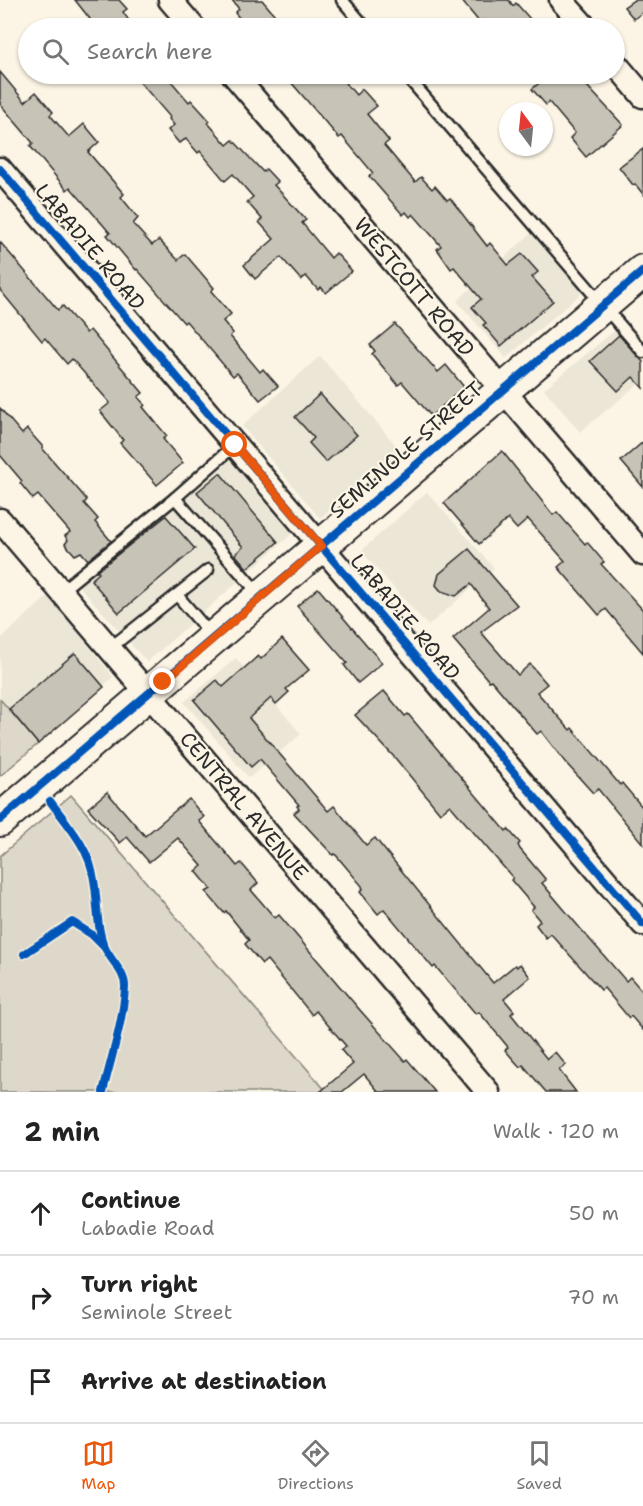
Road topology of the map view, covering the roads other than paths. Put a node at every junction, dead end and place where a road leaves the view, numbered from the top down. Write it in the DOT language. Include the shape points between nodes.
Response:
graph roads {
  1 [pos="170,0"];
  2 [pos="342,0"];
  3 [pos="561,0"];
  4 [pos="185,18"];
  5 [pos="357,18"];
  6 [pos="577,18"];
  7 [pos="625,74"];
  8 [pos="242,84"];
  9 [pos="414,84"];
  10 [pos="643,96"];
  11 [pos="0,169"];
  12 [pos="643,271"];
  13 [pos="603,305"];
  14 [pos="643,352"];
  15 [pos="503,391"];
  16 [pos="235,445"];
  17 [pos="175,498"];
  18 [pos="0,520"];
  19 [pos="321,546"];
  20 [pos="643,554"];
  21 [pos="208,570"];
  22 [pos="61,591"];
  23 [pos="177,596"];
  24 [pos="262,597"];
  25 [pos="214,638"];
  26 [pos="110,648"];
  27 [pos="149,694"];
  28 [pos="0,820"];
  29 [pos="643,924"];
  30 [pos="488,1092"];
  1 -- 4 [label="street"];
  2 -- 5 [label="lane"];
  3 -- 6 [label="street"];
  7 -- 10 [label="street"];
  8 -- 15 [label="street, WESTCOTT ROAD"];
  9 -- 13 [label="lane"];
  11 -- 16 [label="street, LABADIE ROAD"];
  12 -- 13 [label="street, SEMINOLE STREET"];
  13 -- 14 [label="lane"];
  13 -- 15 [label="street, SEMINOLE STREET"];
  15 -- 19 [label="street, SEMINOLE STREET"];
  15 -- 20 [label="street, WESTCOTT ROAD"];
  16 -- 17 [label="lane"];
  16 -- 19 [label="street, LABADIE ROAD"];
  17 -- 22 [label="lane"];
  17 -- 24 [label="lane"];
  18 -- 22 [label="street, CENTRAL AVENUE"];
  19 -- 24 [label="street, SEMINOLE STREET"];
  19 -- 29 [label="street, LABADIE ROAD"];
  21 -- 23 [label="lane"];
  22 -- 26 [label="street, CENTRAL AVENUE"];
  23 -- 25 [label="lane"];
  23 -- 26 [label="lane"];
  24 -- 25 [label="street, SEMINOLE STREET"];
  25 -- 27 [label="street, SEMINOLE STREET"];
  26 -- 27 [label="street, CENTRAL AVENUE"];
  27 -- 28 [label="street, SEMINOLE STREET"];
  27 -- 30 [label="street, CENTRAL AVENUE"];
}
